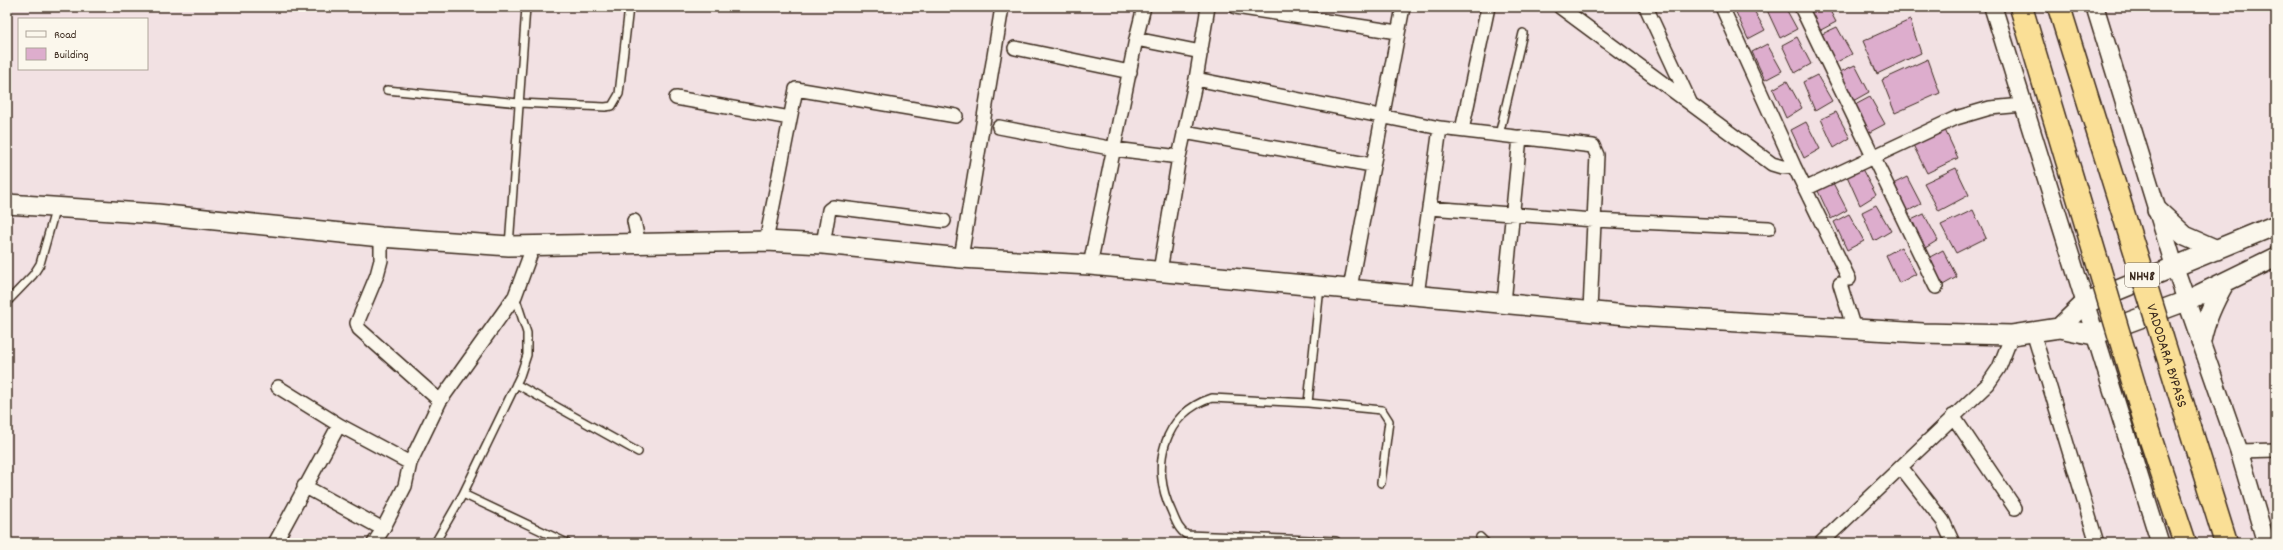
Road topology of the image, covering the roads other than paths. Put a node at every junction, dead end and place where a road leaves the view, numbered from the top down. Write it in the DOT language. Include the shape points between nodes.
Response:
graph roads {
  1 [pos="526,7"];
  2 [pos="628,7"];
  3 [pos="1002,7"];
  4 [pos="1144,7"];
  5 [pos="1208,7"];
  6 [pos="1236,7"];
  7 [pos="1403,7"];
  8 [pos="1488,7"];
  9 [pos="1560,7"];
  10 [pos="1646,7"];
  11 [pos="1722,7"];
  12 [pos="1801,7"];
  13 [pos="1993,7"];
  14 [pos="2020,7"];
  15 [pos="2059,7"];
  16 [pos="2096,7"];
  17 [pos="1397,32"];
  18 [pos="1523,33"];
  19 [pos="1136,39"];
  20 [pos="1015,48"];
  21 [pos="1202,52"];
  22 [pos="1130,72"];
  23 [pos="1196,79"];
  24 [pos="387,90"];
  25 [pos="676,98"];
  26 [pos="519,103"];
  27 [pos="1691,104"];
  28 [pos="2023,105"];
  29 [pos="956,116"];
  30 [pos="790,118"];
  31 [pos="1383,118"];
  32 [pos="999,127"];
  33 [pos="1440,128"];
  34 [pos="1462,130"];
  35 [pos="1184,132"];
  36 [pos="1499,135"];
  37 [pos="1520,138"];
  38 [pos="1115,149"];
  39 [pos="1179,157"];
  40 [pos="1872,158"];
  41 [pos="1372,165"];
  42 [pos="1794,166"];
  43 [pos="1805,189"];
  44 [pos="7,204"];
  45 [pos="56,207"];
  46 [pos="1429,208"];
  47 [pos="2157,210"];
  48 [pos="1513,214"];
  49 [pos="1594,220"];
  50 [pos="634,221"];
  51 [pos="944,221"];
  52 [pos="2276,225"];
  53 [pos="1769,228"];
  54 [pos="381,237"];
  55 [pos="766,241"];
  56 [pos="823,244"];
  57 [pos="639,245"];
  58 [pos="509,246"];
  59 [pos="532,247"];
  60 [pos="2217,250"];
  61 [pos="961,258"];
  62 [pos="2276,258"];
  63 [pos="1090,264"];
  64 [pos="2174,268"];
  65 [pos="1160,271"];
  66 [pos="2225,282"];
  67 [pos="1320,286"];
  68 [pos="1936,287"];
  69 [pos="1350,288"];
  70 [pos="1417,295"];
  71 [pos="515,296"];
  72 [pos="2186,301"];
  73 [pos="7,302"];
  74 [pos="1504,303"];
  75 [pos="2084,304"];
  76 [pos="1590,311"];
  77 [pos="2059,328"];
  78 [pos="1854,329"];
  79 [pos="2033,332"];
  80 [pos="2012,335"];
  81 [pos="2094,335"];
  82 [pos="2201,341"];
  83 [pos="516,384"];
  84 [pos="278,387"];
  85 [pos="440,402"];
  86 [pos="1308,403"];
  87 [pos="1953,416"];
  88 [pos="339,426"];
  89 [pos="2276,450"];
  90 [pos="2239,451"];
  91 [pos="638,452"];
  92 [pos="410,463"];
  93 [pos="1901,467"];
  94 [pos="1381,483"];
  95 [pos="304,486"];
  96 [pos="463,494"];
  97 [pos="2015,508"];
  98 [pos="383,529"];
  99 [pos="1480,537"];
  100 [pos="1336,541"];
  101 [pos="274,543"];
  102 [pos="374,543"];
  103 [pos="435,543"];
  104 [pos="566,543"];
  105 [pos="1486,543"];
  106 [pos="1821,543"];
  107 [pos="1953,543"];
  108 [pos="2097,543"];
  109 [pos="2160,543"];
  110 [pos="2185,543"];
  111 [pos="2226,543"];
  112 [pos="2266,543"];
  1 -- 26 [label="lane"];
  2 -- 26 [label="lane" via="619,94 612,106 605,108"];
  3 -- 61 [label="street"];
  4 -- 19 [label="street"];
  5 -- 21 [label="street"];
  6 -- 17 [label="street"];
  7 -- 17 [label="street"];
  8 -- 34 [label="street"];
  9 -- 27 [label="street"];
  10 -- 27 [label="street"];
  11 -- 42 [label="street"];
  12 -- 40 [label="street"];
  13 -- 28 [label="street"];
  14 -- 110 [label="highway, NH48, bridge" via="2146,428"];
  15 -- 111 [label="highway, VADODARA BYPASS / NH48, bridge"];
  16 -- 47 [label="street"];
  17 -- 31 [label="street"];
  18 -- 36 [label="lane"];
  19 -- 21 [label="street"];
  19 -- 22 [label="street"];
  20 -- 22 [label="street"];
  21 -- 23 [label="street"];
  22 -- 38 [label="street"];
  23 -- 31 [label="street"];
  23 -- 35 [label="street"];
  24 -- 26 [label="lane"];
  25 -- 30 [label="street"];
  26 -- 58 [label="lane"];
  27 -- 42 [label="street" via="1772,164 1782,167"];
  28 -- 40 [label="street" via="1990,108 1966,114"];
  28 -- 75 [label="street"];
  29 -- 30 [label="street" via="798,88 795,91"];
  30 -- 55 [label="street"];
  31 -- 33 [label="street"];
  31 -- 41 [label="street"];
  32 -- 38 [label="street"];
  33 -- 34 [label="street"];
  33 -- 46 [label="street"];
  34 -- 36 [label="street"];
  35 -- 39 [label="street"];
  35 -- 41 [label="street"];
  36 -- 37 [label="street"];
  37 -- 48 [label="street"];
  37 -- 49 [label="street" via="1593,146 1596,149"];
  38 -- 39 [label="street"];
  38 -- 63 [label="street"];
  39 -- 65 [label="street"];
  40 -- 43 [label="street"];
  40 -- 68 [label="street"];
  41 -- 69 [label="street"];
  42 -- 43 [label="street"];
  43 -- 78 [label="street" via="1845,281"];
  44 -- 45 [label="main road"];
  45 -- 54 [label="main road" via="165,215"];
  45 -- 73 [label="lane" via="40,264"];
  46 -- 48 [label="street"];
  46 -- 70 [label="street"];
  47 -- 60 [label="main road" via="2185,236"];
  47 -- 64 [label="street"];
  48 -- 49 [label="street"];
  48 -- 74 [label="street"];
  49 -- 53 [label="street"];
  49 -- 76 [label="street"];
  50 -- 57 [label="street"];
  51 -- 56 [label="street" via="833,207 829,210"];
  52 -- 60 [label="main road"];
  54 -- 58 [label="main road"];
  54 -- 85 [label="street" via="381,260 357,323 359,329"];
  55 -- 56 [label="main road"];
  55 -- 57 [label="main road"];
  56 -- 61 [label="main road"];
  57 -- 59 [label="main road"];
  58 -- 59 [label="main road"];
  59 -- 71 [label="street"];
  60 -- 64 [label="main road"];
  61 -- 63 [label="main road"];
  62 -- 66 [label="main road"];
  63 -- 65 [label="main road"];
  64 -- 72 [label="street"];
  64 -- 75 [label="main road"];
  65 -- 67 [label="main road"];
  66 -- 72 [label="main road"];
  66 -- 82 [label="main road" via="2205,324"];
  67 -- 69 [label="main road"];
  67 -- 86 [label="lane"];
  69 -- 70 [label="main road"];
  70 -- 74 [label="main road"];
  71 -- 83 [label="lane" via="527,334 527,355"];
  71 -- 85 [label="street"];
  72 -- 81 [label="main road"];
  72 -- 82 [label="street"];
  74 -- 76 [label="main road"];
  75 -- 77 [label="main road"];
  75 -- 81 [label="street"];
  76 -- 78 [label="main road"];
  77 -- 79 [label="main road"];
  77 -- 81 [label="main road"];
  78 -- 80 [label="main road"];
  79 -- 80 [label="main road"];
  79 -- 108 [label="street"];
  80 -- 87 [label="street" via="1999,368 1988,384"];
  81 -- 109 [label="street"];
  82 -- 90 [label="street"];
  83 -- 91 [label="lane"];
  83 -- 96 [label="lane"];
  84 -- 88 [label="street"];
  85 -- 92 [label="street"];
  86 -- 94 [label="lane" via="1382,410 1386,414 1389,421"];
  86 -- 100 [label="lane" via="1212,398 1197,402 1176,422 1164,443 1160,478 1173,515 1180,529 1187,535"];
  87 -- 93 [label="street"];
  87 -- 97 [label="street"];
  88 -- 92 [label="street"];
  88 -- 95 [label="street"];
  89 -- 90 [label="street"];
  90 -- 112 [label="street"];
  92 -- 98 [label="street" via="405,486"];
  93 -- 106 [label="street"];
  93 -- 107 [label="street" via="1943,521"];
  95 -- 98 [label="street"];
  95 -- 101 [label="street"];
  96 -- 103 [label="lane"];
  96 -- 104 [label="lane"];
  98 -- 102 [label="street"];
  99 -- 105 [label="lane"];
}
